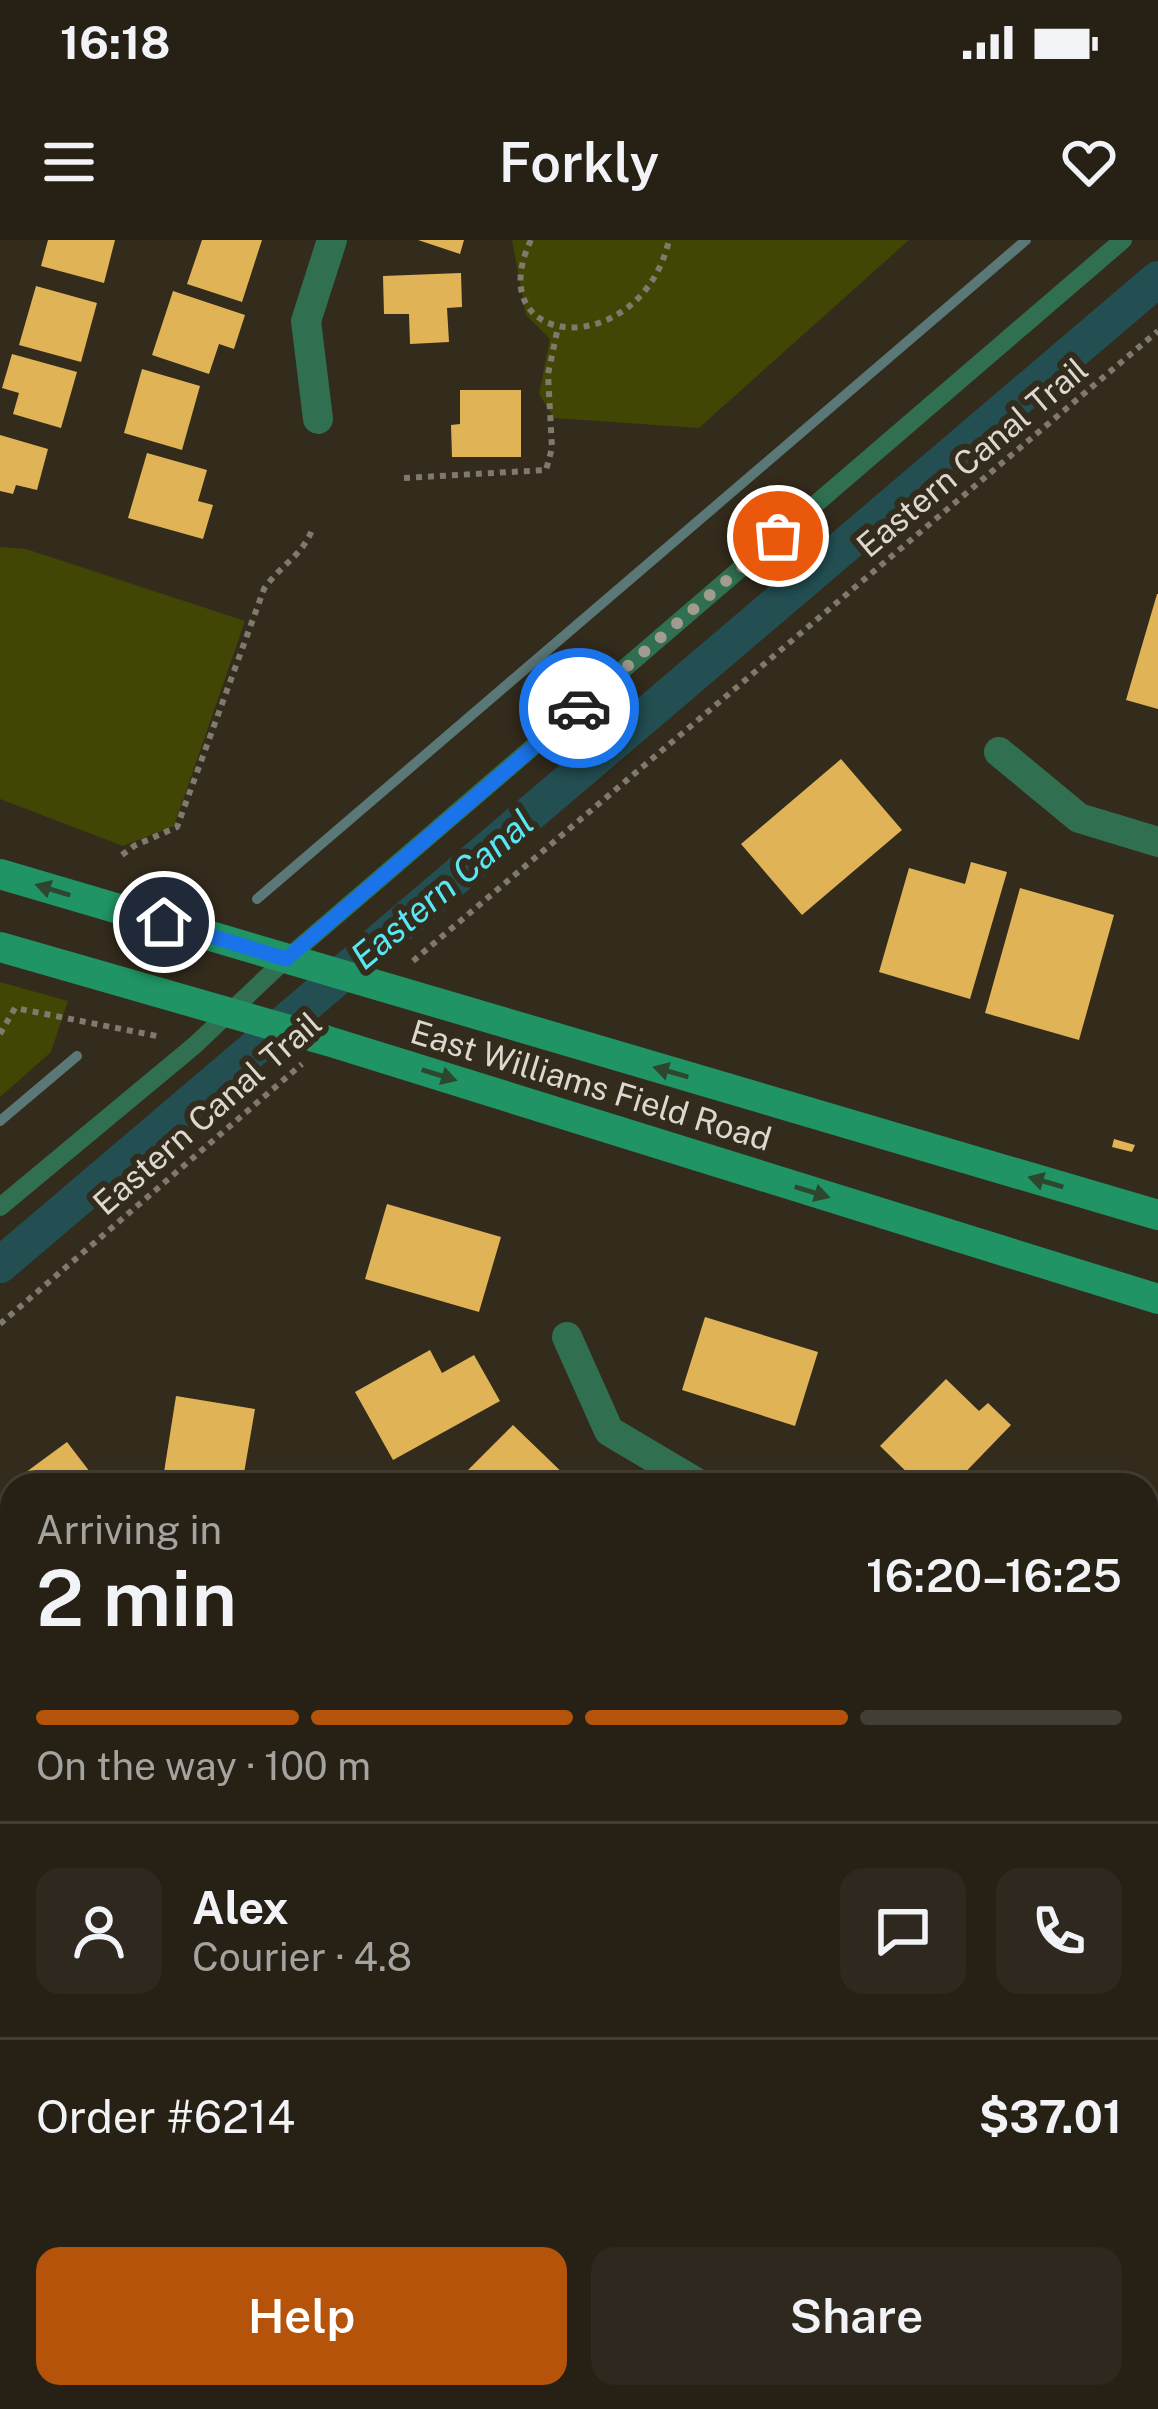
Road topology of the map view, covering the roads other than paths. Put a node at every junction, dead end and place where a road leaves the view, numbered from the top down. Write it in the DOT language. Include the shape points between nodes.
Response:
graph roads {
  1 [pos="332,240"];
  2 [pos="1123,240"];
  3 [pos="318,418"];
  4 [pos="999,752"];
  5 [pos="1158,842"];
  6 [pos="0,874"];
  7 [pos="0,947"];
  8 [pos="286,959"];
  9 [pos="230,1012"];
  10 [pos="0,1207"];
  11 [pos="1158,1215"];
  12 [pos="1158,1299"];
  13 [pos="567,1337"];
  14 [pos="680,1473"];
  1 -- 3 [label="street" via="306,321"];
  2 -- 8 [label="lane"];
  4 -- 5 [label="street" via="1079,818"];
  8 -- 6 [label="main road, East Williams Field Road, one-way"];
  7 -- 9 [label="main road, East Williams Field Road"];
  8 -- 9 [label="lane"];
  11 -- 8 [label="main road, East Williams Field Road, one-way"];
  9 -- 10 [label="lane"];
  9 -- 12 [label="main road, East Williams Field Road, one-way"];
  13 -- 14 [label="street" via="609,1431"];
}
